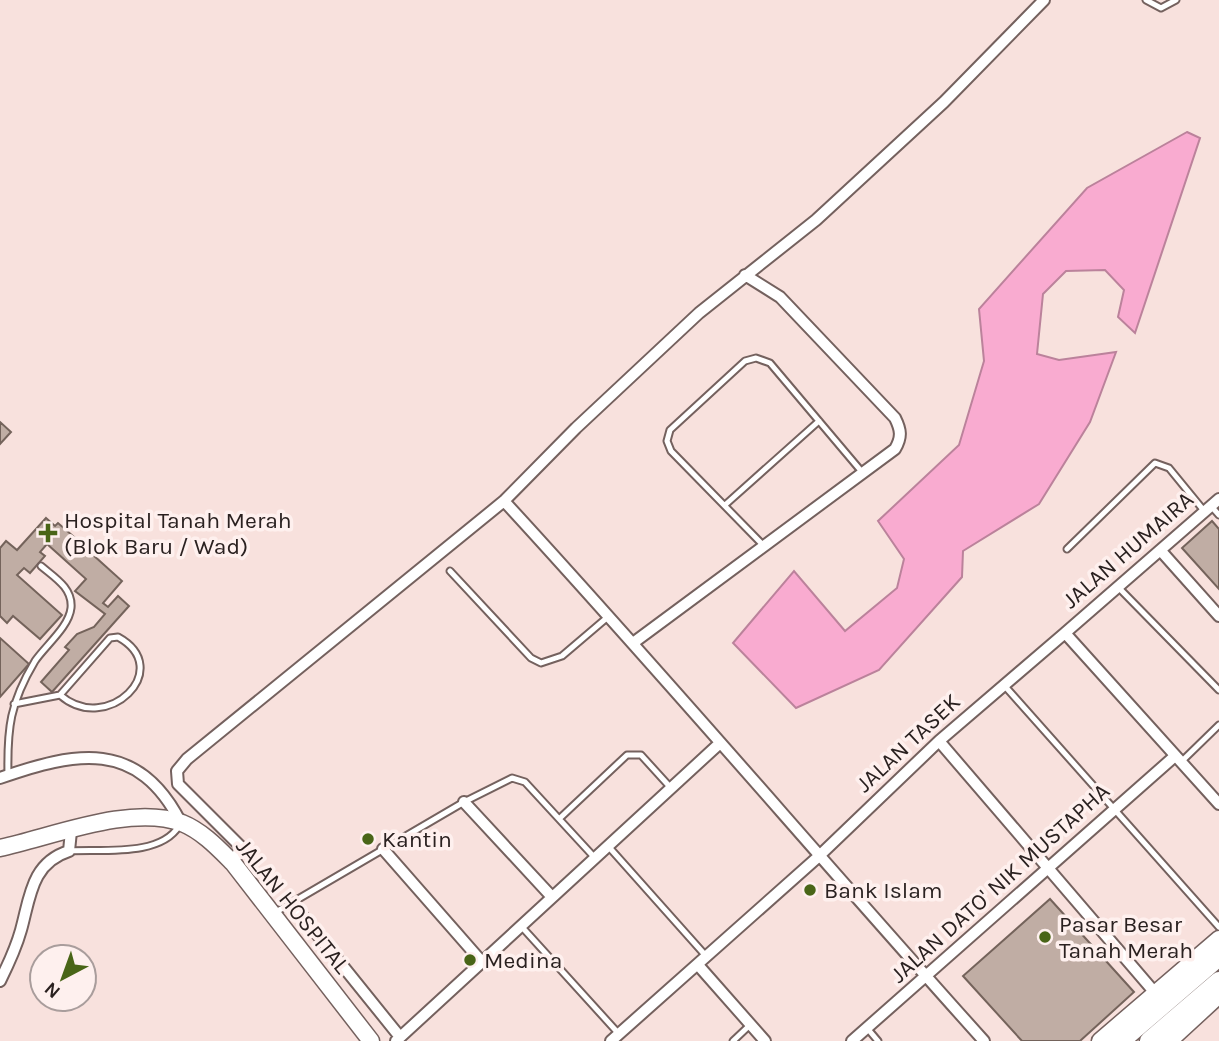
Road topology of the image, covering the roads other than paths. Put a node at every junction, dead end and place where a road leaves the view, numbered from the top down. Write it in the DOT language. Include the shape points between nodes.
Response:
graph roads {
  1 [pos="1044,0"];
  2 [pos="1146,0"];
  3 [pos="1176,0"];
  4 [pos="746,275"];
  5 [pos="819,422"];
  6 [pos="862,472"];
  7 [pos="504,501"];
  8 [pos="724,505"];
  9 [pos="1213,508"];
  10 [pos="763,545"];
  11 [pos="1067,549"];
  12 [pos="1161,551"];
  13 [pos="41,566"];
  14 [pos="450,571"];
  15 [pos="1118,587"];
  16 [pos="609,616"];
  17 [pos="1219,616"];
  18 [pos="1065,633"];
  19 [pos="634,643"];
  20 [pos="1003,684"];
  21 [pos="1219,690"];
  22 [pos="60,695"];
  23 [pos="14,704"];
  24 [pos="1219,725"];
  25 [pos="939,741"];
  26 [pos="719,744"];
  27 [pos="1178,759"];
  28 [pos="4,776"];
  29 [pos="670,789"];
  30 [pos="464,802"];
  31 [pos="1219,804"];
  32 [pos="1114,809"];
  33 [pos="559,819"];
  34 [pos="181,823"];
  35 [pos="71,831"];
  36 [pos="608,846"];
  37 [pos="0,848"];
  38 [pos="383,849"];
  39 [pos="69,851"];
  40 [pos="818,857"];
  41 [pos="595,858"];
  42 [pos="233,863"];
  43 [pos="1048,868"];
  44 [pos="552,897"];
  45 [pos="292,903"];
  46 [pos="273,914"];
  47 [pos="521,926"];
  48 [pos="1219,927"];
  49 [pos="1219,939"];
  50 [pos="1219,957"];
  51 [pos="703,961"];
  52 [pos="482,962"];
  53 [pos="926,977"];
  54 [pos="0,981"];
  55 [pos="1219,981"];
  56 [pos="1156,994"];
  57 [pos="1219,995"];
  58 [pos="750,1025"];
  59 [pos="867,1028"];
  60 [pos="615,1038"];
  61 [pos="398,1039"];
  62 [pos="371,1041"];
  63 [pos="733,1041"];
  64 [pos="765,1041"];
  65 [pos="852,1041"];
  66 [pos="878,1041"];
  67 [pos="984,1041"];
  68 [pos="1100,1041"];
  69 [pos="1121,1041"];
  70 [pos="1149,1041"];
  71 [pos="1169,1041"];
  1 -- 4 [label="street" via="914,130 816,220"];
  2 -- 3 [label="lane" via="1161,8"];
  4 -- 6 [label="street" via="780,297 895,418 900,441"];
  4 -- 7 [label="street" via="585,419"];
  5 -- 6 [label="lane"];
  5 -- 8 [label="lane"];
  5 -- 8 [label="lane" via="770,363 756,358 745,361 670,430 667,441 671,451"];
  6 -- 10 [label="street"];
  7 -- 16 [label="street"];
  7 -- 42 [label="street" via="177,771 178,784 241,847"];
  8 -- 10 [label="lane"];
  9 -- 11 [label="lane" via="1169,468 1155,463"];
  9 -- 12 [label="street, JALAN HUMAIRA"];
  10 -- 19 [label="street"];
  12 -- 15 [label="street, JALAN HUMAIRA"];
  12 -- 17 [label="street"];
  13 -- 23 [label="lane" via="64,585 72,606"];
  14 -- 16 [label="lane" via="531,658 541,663 562,656"];
  15 -- 18 [label="street, JALAN HUMAIRA"];
  15 -- 21 [label="lane"];
  16 -- 19 [label="street"];
  18 -- 20 [label="street, JALAN TASEK"];
  18 -- 27 [label="street"];
  19 -- 26 [label="street"];
  20 -- 25 [label="street, JALAN TASEK"];
  20 -- 32 [label="lane"];
  22 -- 22 [label="lane" via="88,709 121,699 138,682 141,667 135,651 118,637 110,638"];
  22 -- 23 [label="lane"];
  23 -- 28 [label="lane"];
  24 -- 27 [label="lane"];
  25 -- 40 [label="street, JALAN TASEK"];
  25 -- 43 [label="street"];
  26 -- 29 [label="street"];
  26 -- 40 [label="street"];
  27 -- 31 [label="street"];
  27 -- 32 [label="street, JALAN DATO' NIK MUSTAPHA"];
  28 -- 34 [label="street" via="75,756 111,760 146,778"];
  29 -- 33 [label="lane" via="641,755 626,755"];
  29 -- 36 [label="street"];
  30 -- 33 [label="lane" via="518,779"];
  30 -- 38 [label="lane"];
  30 -- 44 [label="street"];
  32 -- 43 [label="street, JALAN DATO' NIK MUSTAPHA"];
  32 -- 48 [label="lane"];
  33 -- 41 [label="lane"];
  34 -- 35 [label="main road, JALAN HOSPITAL" via="125,820"];
  34 -- 39 [label="lane" via="165,841 152,846"];
  34 -- 42 [label="main road, JALAN HOSPITAL"];
  35 -- 37 [label="main road, JALAN HOSPITAL"];
  35 -- 39 [label="street"];
  36 -- 41 [label="street"];
  36 -- 51 [label="lane"];
  38 -- 45 [label="lane"];
  38 -- 52 [label="street"];
  39 -- 54 [label="street" via="36,875 22,929"];
  40 -- 51 [label="street, JALAN TASEK"];
  40 -- 53 [label="street"];
  41 -- 44 [label="street"];
  42 -- 46 [label="main road, JALAN HOSPITAL"];
  43 -- 53 [label="street, JALAN DATO' NIK MUSTAPHA"];
  43 -- 56 [label="street"];
  44 -- 47 [label="street"];
  45 -- 46 [label="lane"];
  45 -- 61 [label="street"];
  46 -- 62 [label="main road, JALAN HOSPITAL"];
  47 -- 52 [label="street"];
  47 -- 60 [label="lane"];
  49 -- 56 [label="main road"];
  50 -- 69 [label="main road"];
  51 -- 58 [label="street"];
  51 -- 60 [label="street, JALAN TASEK"];
  52 -- 61 [label="street"];
  53 -- 59 [label="street, JALAN DATO' NIK MUSTAPHA"];
  53 -- 67 [label="street"];
  55 -- 70 [label="main road"];
  56 -- 68 [label="main road"];
  57 -- 71 [label="main road"];
  58 -- 63 [label="lane"];
  58 -- 64 [label="street"];
  59 -- 65 [label="street, JALAN DATO' NIK MUSTAPHA"];
  59 -- 66 [label="lane"];
}
